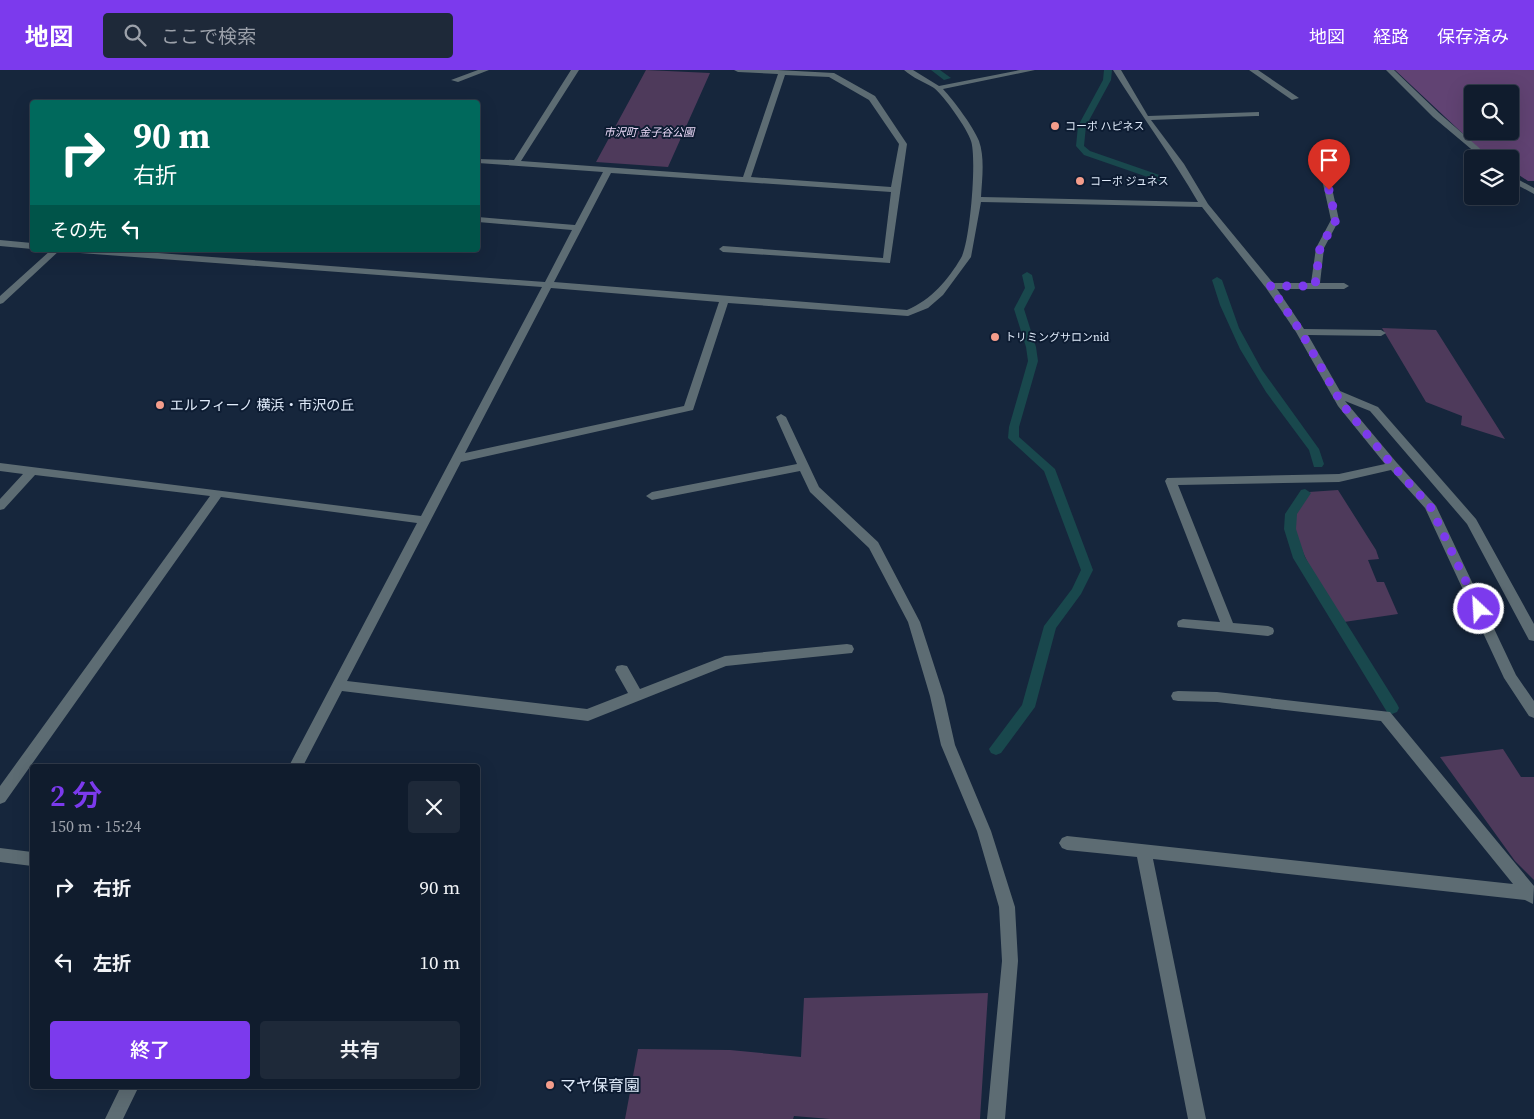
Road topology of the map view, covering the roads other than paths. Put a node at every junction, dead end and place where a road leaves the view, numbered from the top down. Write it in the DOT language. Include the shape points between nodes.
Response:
graph roads {
  1 [pos="485,70"];
  2 [pos="575,70"];
  3 [pos="738,70"];
  4 [pos="908,70"];
  5 [pos="1030,70"];
  6 [pos="1117,70"];
  7 [pos="1254,70"];
  8 [pos="1390,70"];
  9 [pos="782,72"];
  10 [pos="455,80"];
  11 [pos="938,88"];
  12 [pos="1295,98"];
  13 [pos="1256,114"];
  14 [pos="1146,118"];
  15 [pos="1477,150"];
  16 [pos="480,161"];
  17 [pos="1322,161"];
  18 [pos="516,163"];
  19 [pos="608,170"];
  20 [pos="746,180"];
  21 [pos="1519,183"];
  22 [pos="895,190"];
  23 [pos="1534,192"];
  24 [pos="977,199"];
  25 [pos="1204,205"];
  26 [pos="480,219"];
  27 [pos="577,228"];
  28 [pos="0,243"];
  29 [pos="30,246"];
  30 [pos="723,249"];
  31 [pos="54,252"];
  32 [pos="108,252"];
  33 [pos="547,286"];
  34 [pos="1270,286"];
  35 [pos="1315,286"];
  36 [pos="1344,286"];
  37 [pos="0,300"];
  38 [pos="724,300"];
  39 [pos="1301,332"];
  40 [pos="1381,333"];
  41 [pos="1336,393"];
  42 [pos="781,417"];
  43 [pos="456,459"];
  44 [pos="1393,466"];
  45 [pos="0,467"];
  46 [pos="803,467"];
  47 [pos="33,470"];
  48 [pos="218,493"];
  49 [pos="652,496"];
  50 [pos="0,506"];
  51 [pos="424,520"];
  52 [pos="1182,624"];
  53 [pos="1228,628"];
  54 [pos="1268,631"];
  55 [pos="1534,636"];
  56 [pos="846,649"];
  57 [pos="622,670"];
  58 [pos="339,685"];
  59 [pos="637,696"];
  60 [pos="1178,696"];
  61 [pos="1534,712"];
  62 [pos="297,764"];
  63 [pos="0,798"];
  64 [pos="1067,843"];
  65 [pos="1144,852"];
  66 [pos="0,855"];
  67 [pos="30,859"];
  68 [pos="1532,896"];
  69 [pos="129,1089"];
  70 [pos="114,1119"];
  71 [pos="996,1119"];
  72 [pos="1196,1119"];
  1 -- 10 [label="street"];
  2 -- 18 [label="street"];
  3 -- 9 [label="street"];
  4 -- 11 [label="street"];
  5 -- 11 [label="street"];
  6 -- 14 [label="street"];
  7 -- 12 [label="street"];
  8 -- 15 [label="street"];
  9 -- 20 [label="street"];
  9 -- 22 [label="street" via="831,75 872,98 903,144"];
  11 -- 24 [label="street" via="960,114 975,141"];
  13 -- 14 [label="street"];
  14 -- 25 [label="street" via="1180,164"];
  16 -- 18 [label="street"];
  17 -- 35 [label="street" via="1336,220 1320,248"];
  18 -- 19 [label="street"];
  19 -- 20 [label="street"];
  19 -- 27 [label="street"];
  20 -- 22 [label="street"];
  21 -- 23 [label="street"];
  22 -- 30 [label="street" via="886,261"];
  24 -- 25 [label="street"];
  24 -- 38 [label="street" via="967,257 940,294 925,306 908,313"];
  25 -- 34 [label="street"];
  26 -- 27 [label="street"];
  27 -- 33 [label="street"];
  28 -- 29 [label="street"];
  31 -- 37 [label="street"];
  32 -- 33 [label="street"];
  33 -- 38 [label="street"];
  33 -- 43 [label="street"];
  34 -- 35 [label="street"];
  34 -- 39 [label="street"];
  35 -- 36 [label="street"];
  38 -- 43 [label="street" via="689,408"];
  39 -- 40 [label="street"];
  39 -- 41 [label="street"];
  41 -- 44 [label="street"];
  41 -- 55 [label="street" via="1374,408 1472,522"];
  42 -- 46 [label="street"];
  43 -- 51 [label="street"];
  44 -- 53 [label="street" via="1339,478 1171,481"];
  44 -- 61 [label="street" via="1430,506 1511,678"];
  45 -- 47 [label="street"];
  46 -- 49 [label="street"];
  46 -- 71 [label="street" via="814,488 874,545 914,622 948,745 984,831 1008,907 1010,961"];
  47 -- 48 [label="street"];
  47 -- 50 [label="street"];
  48 -- 51 [label="street"];
  48 -- 63 [label="street"];
  51 -- 58 [label="street"];
  52 -- 53 [label="street"];
  53 -- 54 [label="street"];
  56 -- 59 [label="street" via="725,661"];
  57 -- 59 [label="street"];
  58 -- 59 [label="street" via="588,714"];
  58 -- 62 [label="street"];
  60 -- 68 [label="street" via="1217,696 1385,716"];
  64 -- 65 [label="street"];
  65 -- 68 [label="street"];
  65 -- 72 [label="street"];
  66 -- 67 [label="street"];
  69 -- 70 [label="street"];
}
